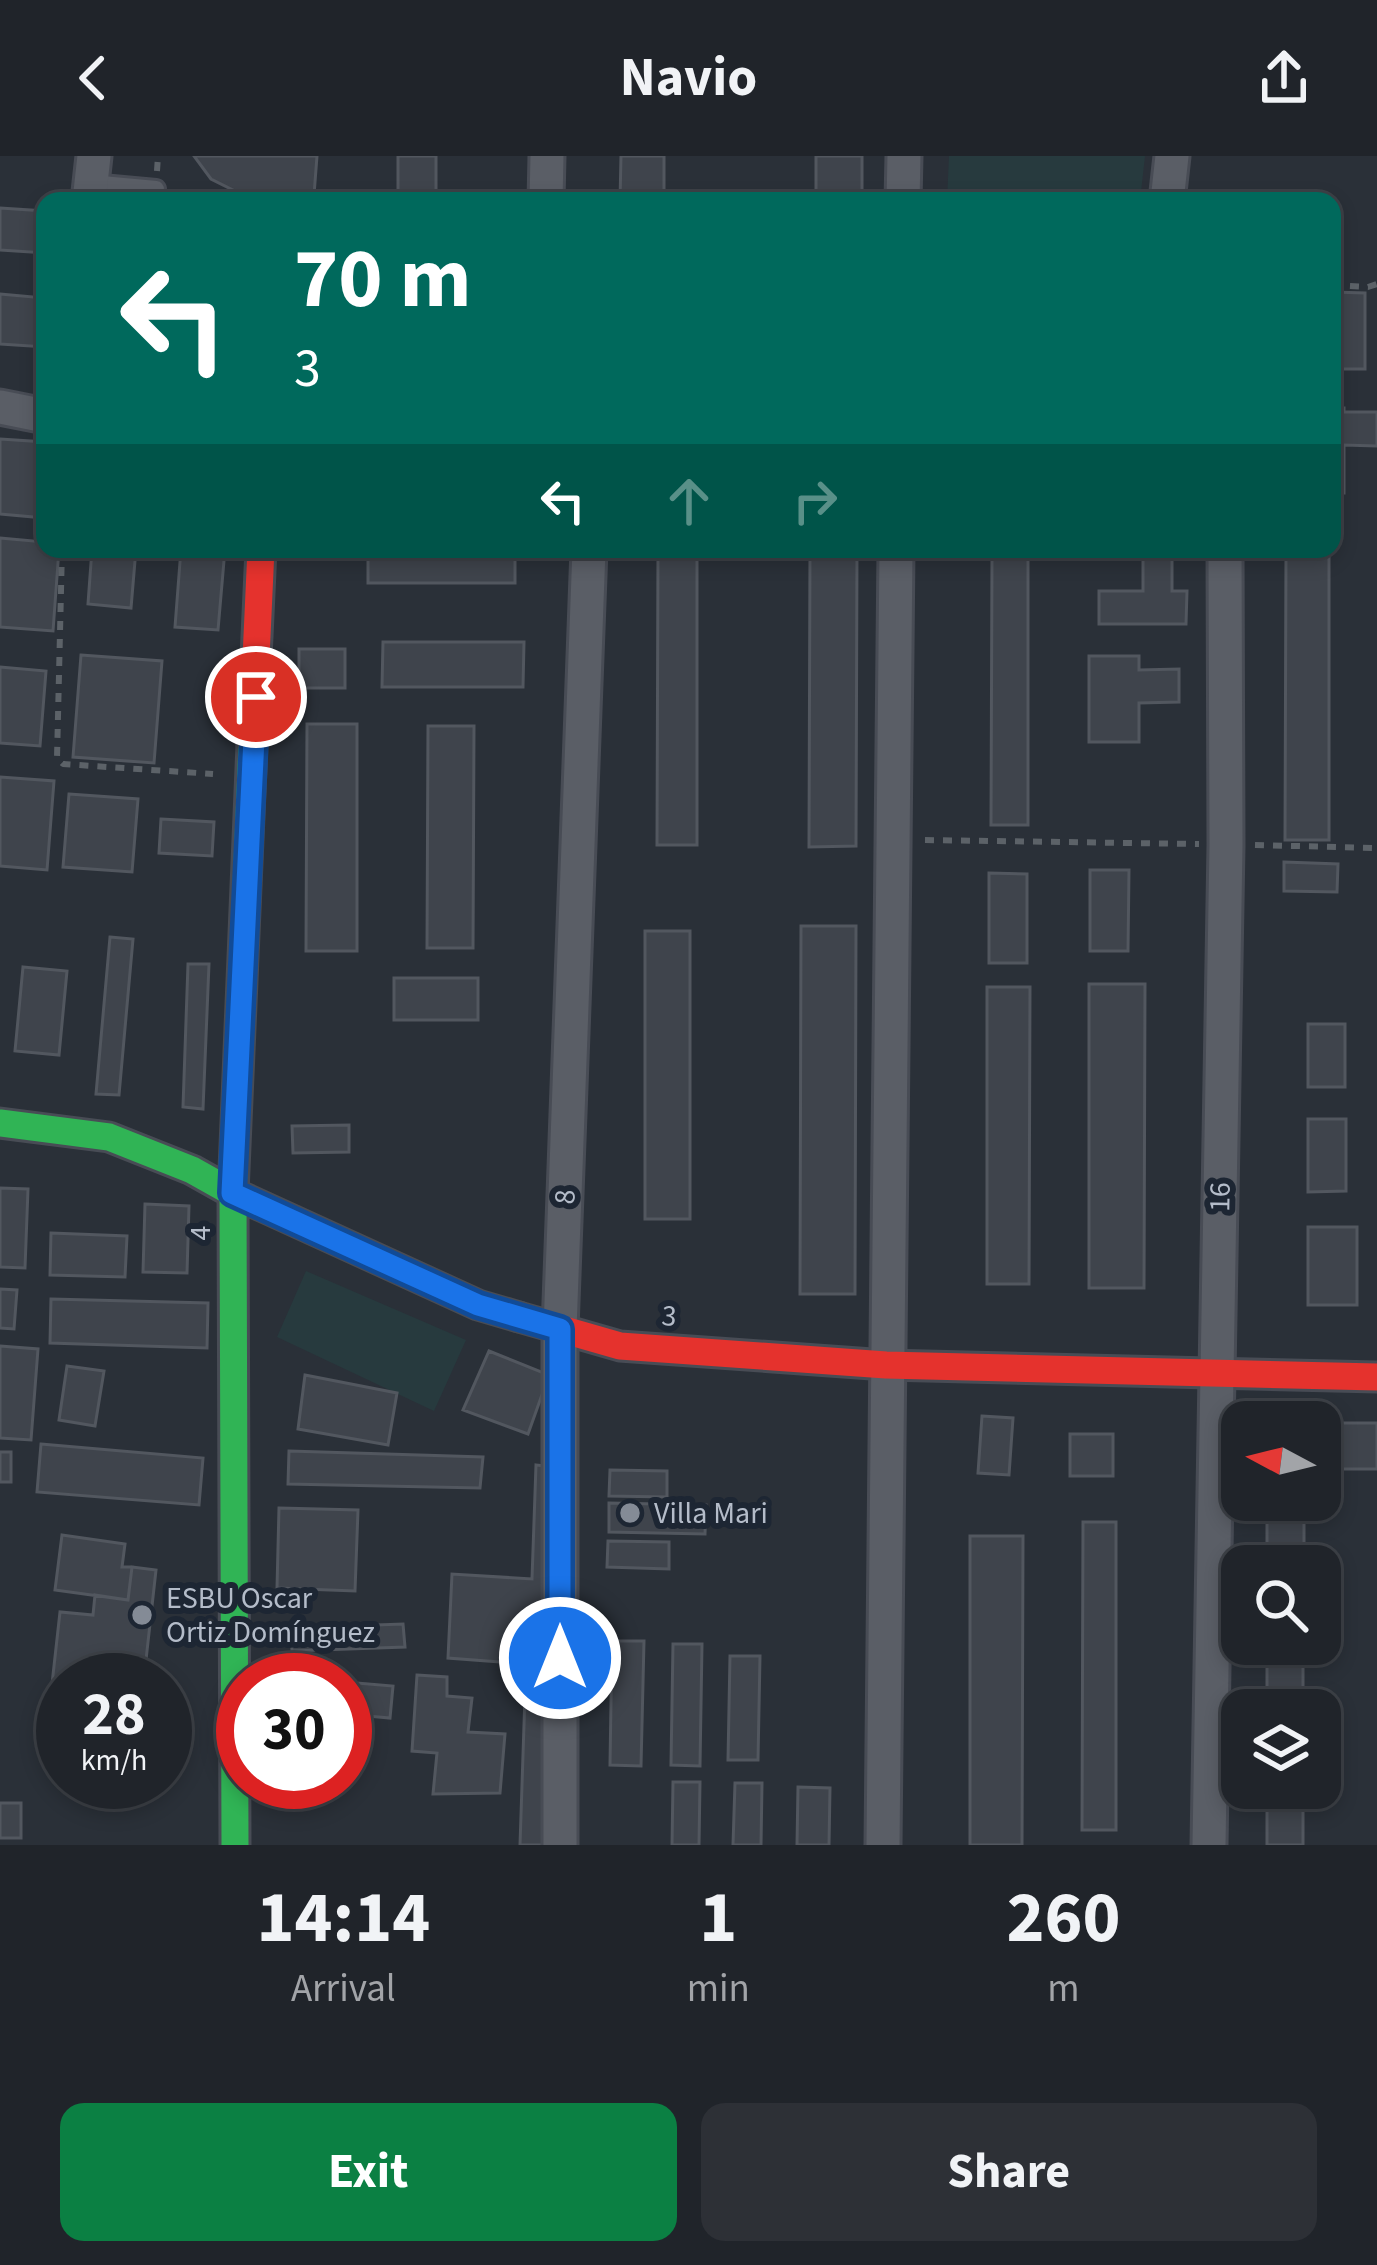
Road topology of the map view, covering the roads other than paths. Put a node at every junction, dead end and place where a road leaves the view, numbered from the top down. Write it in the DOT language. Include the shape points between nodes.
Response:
graph roads {
  1 [pos="547,156"];
  2 [pos="904,156"];
  3 [pos="1172,156"];
  4 [pos="92,180"];
  5 [pos="156,190"];
  6 [pos="546,192"];
  7 [pos="903,192"];
  8 [pos="1168,192"];
  9 [pos="0,406"];
  10 [pos="36,414"];
  11 [pos="262,558"];
  12 [pos="589,558"];
  13 [pos="896,558"];
  14 [pos="1225,558"];
  15 [pos="0,1123"];
  16 [pos="232,1193"];
  17 [pos="560,1329"];
  18 [pos="886,1365"];
  19 [pos="1216,1374"];
  20 [pos="1377,1377"];
  21 [pos="235,1845"];
  22 [pos="560,1845"];
  23 [pos="884,1845"];
  24 [pos="1209,1845"];
  1 -- 6 [label="street"];
  2 -- 7 [label="street"];
  3 -- 8 [label="street"];
  4 -- 5 [label="lane"];
  9 -- 10 [label="street"];
  11 -- 16 [label="street, 4"];
  12 -- 17 [label="street, 8"];
  13 -- 18 [label="street"];
  14 -- 19 [label="street, 16"];
  15 -- 16 [label="street, 3" via="109,1137"];
  16 -- 17 [label="street, 3" via="478,1305"];
  16 -- 21 [label="street, 4"];
  17 -- 18 [label="street, 3" via="620,1346"];
  17 -- 22 [label="street, 8"];
  18 -- 19 [label="street, 3"];
  18 -- 23 [label="street"];
  19 -- 20 [label="street, 3"];
  19 -- 24 [label="street, 16"];
}
